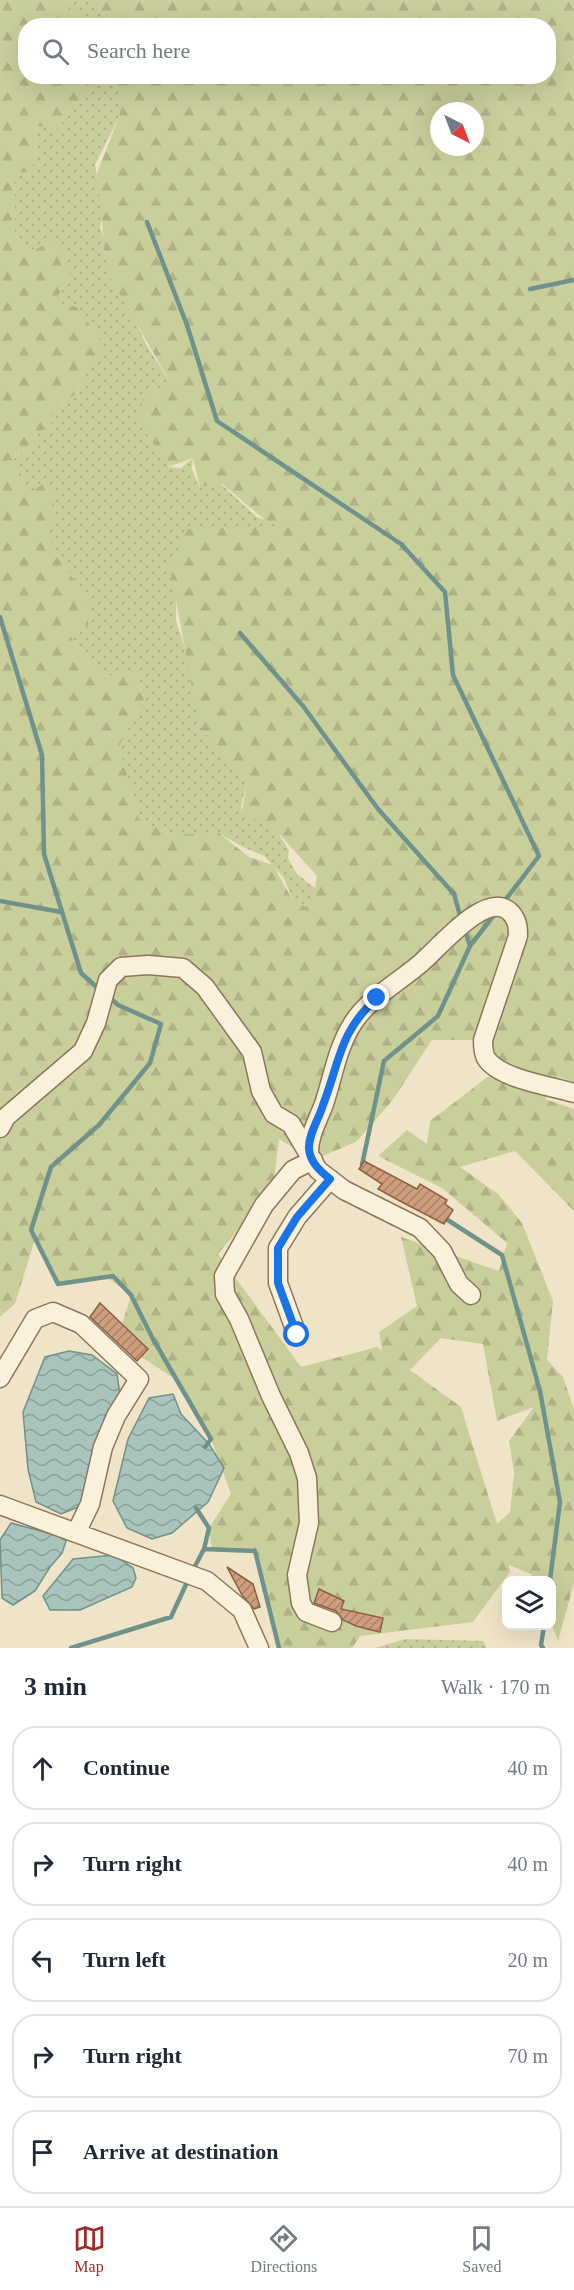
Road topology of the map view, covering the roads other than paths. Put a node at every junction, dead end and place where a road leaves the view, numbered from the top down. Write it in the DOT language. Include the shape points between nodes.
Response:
graph roads {
  1 [pos="574,1093"];
  2 [pos="0,1128"];
  3 [pos="311,1156"];
  4 [pos="330,1179"];
  5 [pos="471,1295"];
  6 [pos="297,1335"];
  7 [pos="0,1378"];
  8 [pos="0,1505"];
  9 [pos="76,1533"];
  10 [pos="332,1622"];
  11 [pos="259,1648"];
  1 -- 3 [label="street" via="514,1076 488,1061 483,1052 483,1040 518,936 518,925 510,911 493,907 471,917 353,1023 338,1053 310,1137"];
  2 -- 3 [label="street" via="6,1117 83,1051 108,980 121,967 183,968 205,987 252,1053 261,1090 274,1114 291,1124"];
  3 -- 4 [label="street" via="318,1170"];
  3 -- 10 [label="street" via="293,1170 264,1205 224,1276 225,1294 307,1478 309,1523 297,1575 301,1603 306,1612"];
  4 -- 5 [label="street" via="420,1228 442,1251 459,1284"];
  4 -- 6 [label="street" via="297,1217 278,1248 278,1283"];
  7 -- 9 [label="street" via="35,1319 53,1312 81,1324 139,1379 116,1416 103,1447 90,1504"];
  8 -- 9 [label="street"];
  9 -- 11 [label="street" via="207,1581 242,1610"];
}
